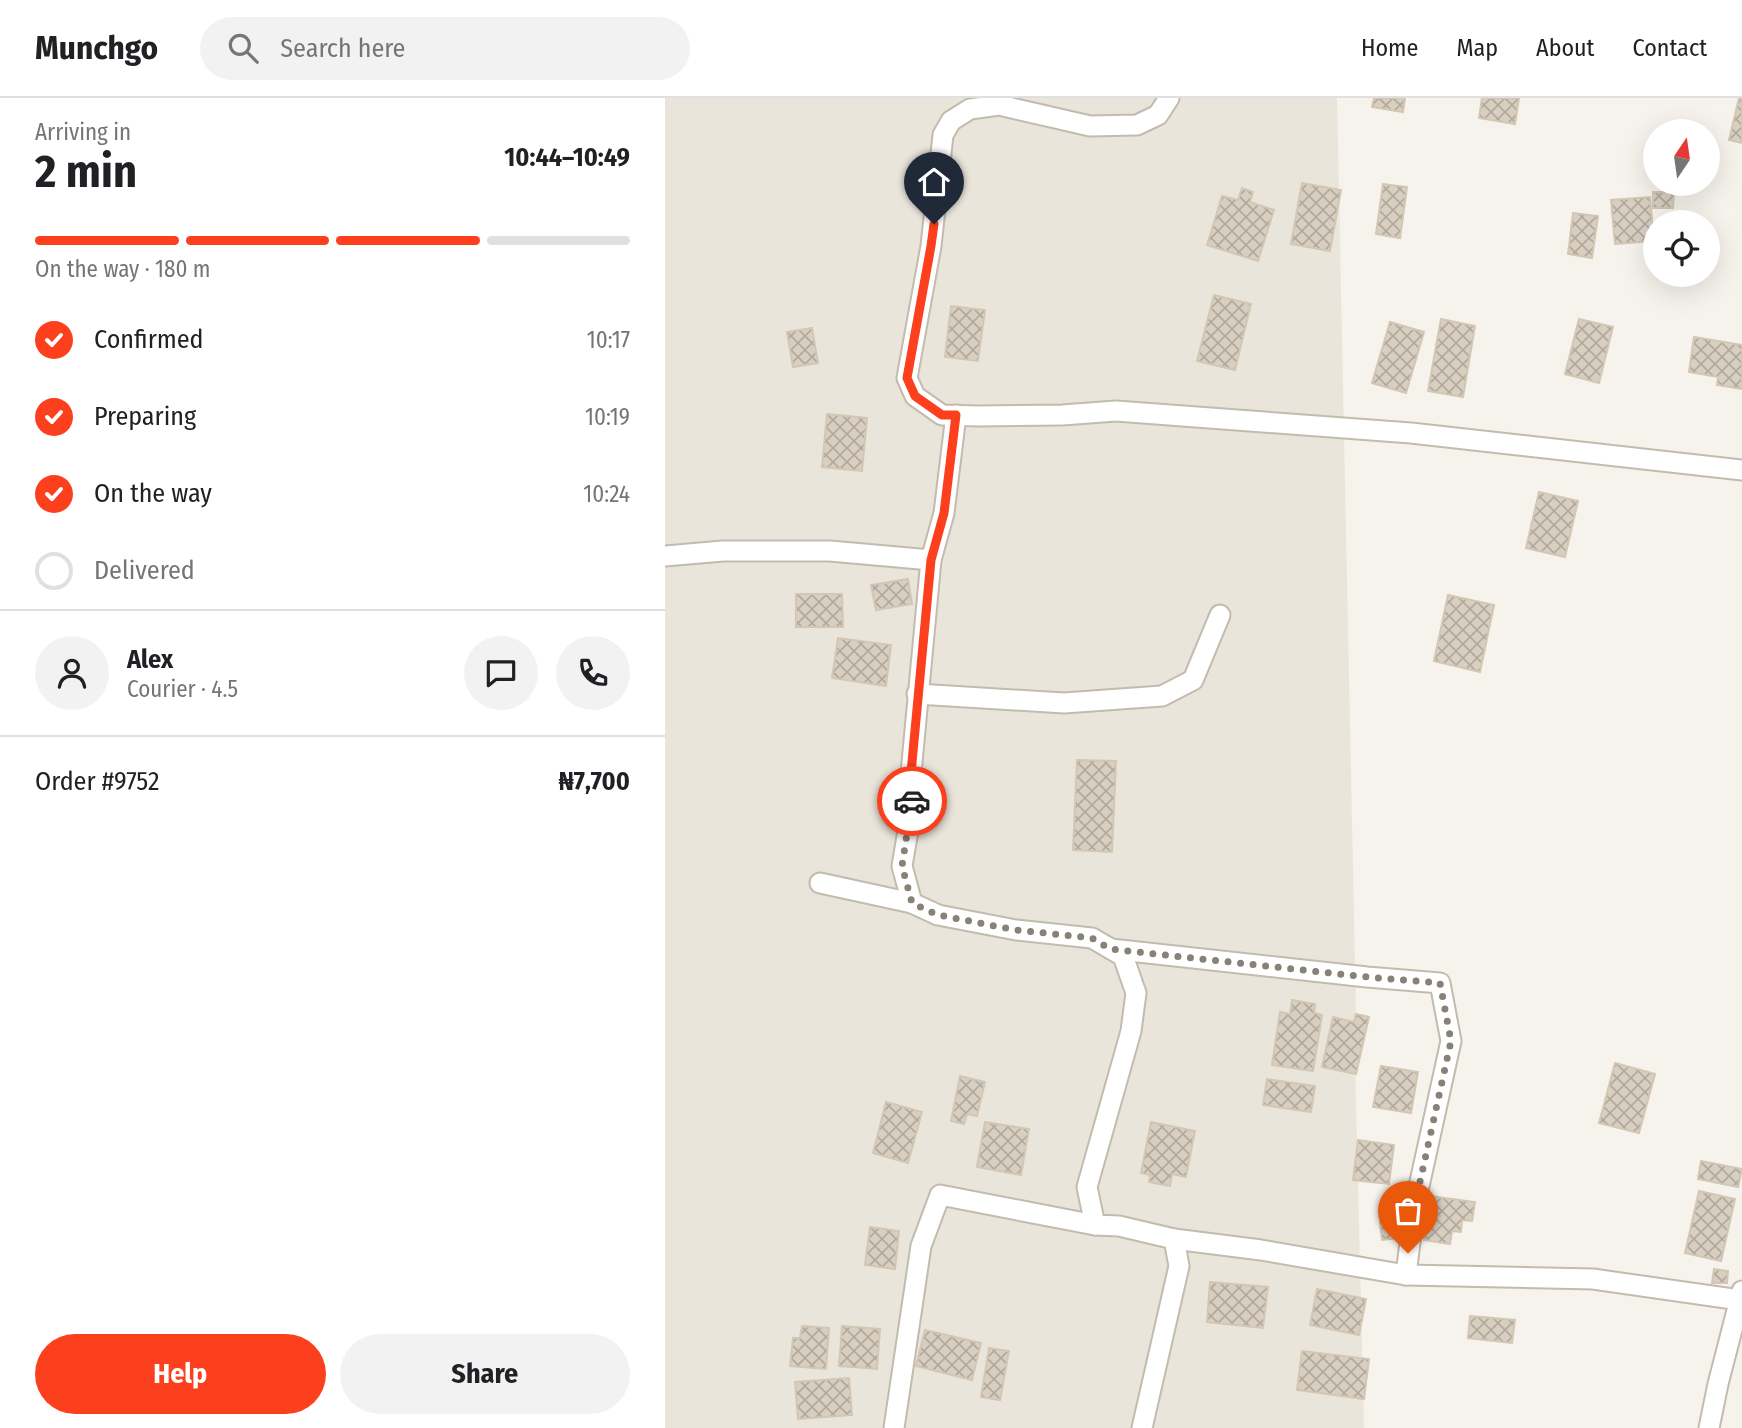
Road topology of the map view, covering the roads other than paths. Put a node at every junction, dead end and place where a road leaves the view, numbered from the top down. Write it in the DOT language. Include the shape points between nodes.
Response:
graph roads {
  1 [pos="1169,98"];
  2 [pos="956,415"];
  3 [pos="1742,470"];
  4 [pos="665,556"];
  5 [pos="931,560"];
  6 [pos="1220,615"];
  7 [pos="917,694"];
  8 [pos="820,883"];
  9 [pos="912,903"];
  10 [pos="1110,949"];
  11 [pos="1095,1225"];
  12 [pos="1174,1239"];
  13 [pos="1406,1275"];
  14 [pos="1741,1295"];
  15 [pos="894,1428"];
  16 [pos="1142,1428"];
  17 [pos="1709,1428"];
  1 -- 2 [label="street" via="1158,115 1137,125 1090,126 999,105 970,109 951,121 943,135 931,246 907,378 915,396 942,415"];
  2 -- 3 [label="street" via="1115,411 1411,433"];
  2 -- 5 [label="street" via="944,513"];
  4 -- 5 [label="street" via="830,551"];
  5 -- 7 [label="street"];
  6 -- 7 [label="street" via="1193,680 1162,696 1064,703"];
  7 -- 9 [label="street" via="912,807 902,866"];
  8 -- 9 [label="street"];
  9 -- 10 [label="street" via="938,915 1092,938"];
  10 -- 11 [label="street" via="1123,956 1136,993 1131,1031 1087,1187"];
  10 -- 13 [label="street" via="1440,983 1451,1041 1414,1209"];
  11 -- 12 [label="street"];
  11 -- 15 [label="street" via="940,1195 921,1246"];
  12 -- 13 [label="street"];
  12 -- 16 [label="street" via="1179,1266"];
  13 -- 14 [label="street" via="1593,1279"];
  14 -- 17 [label="street"];
}
